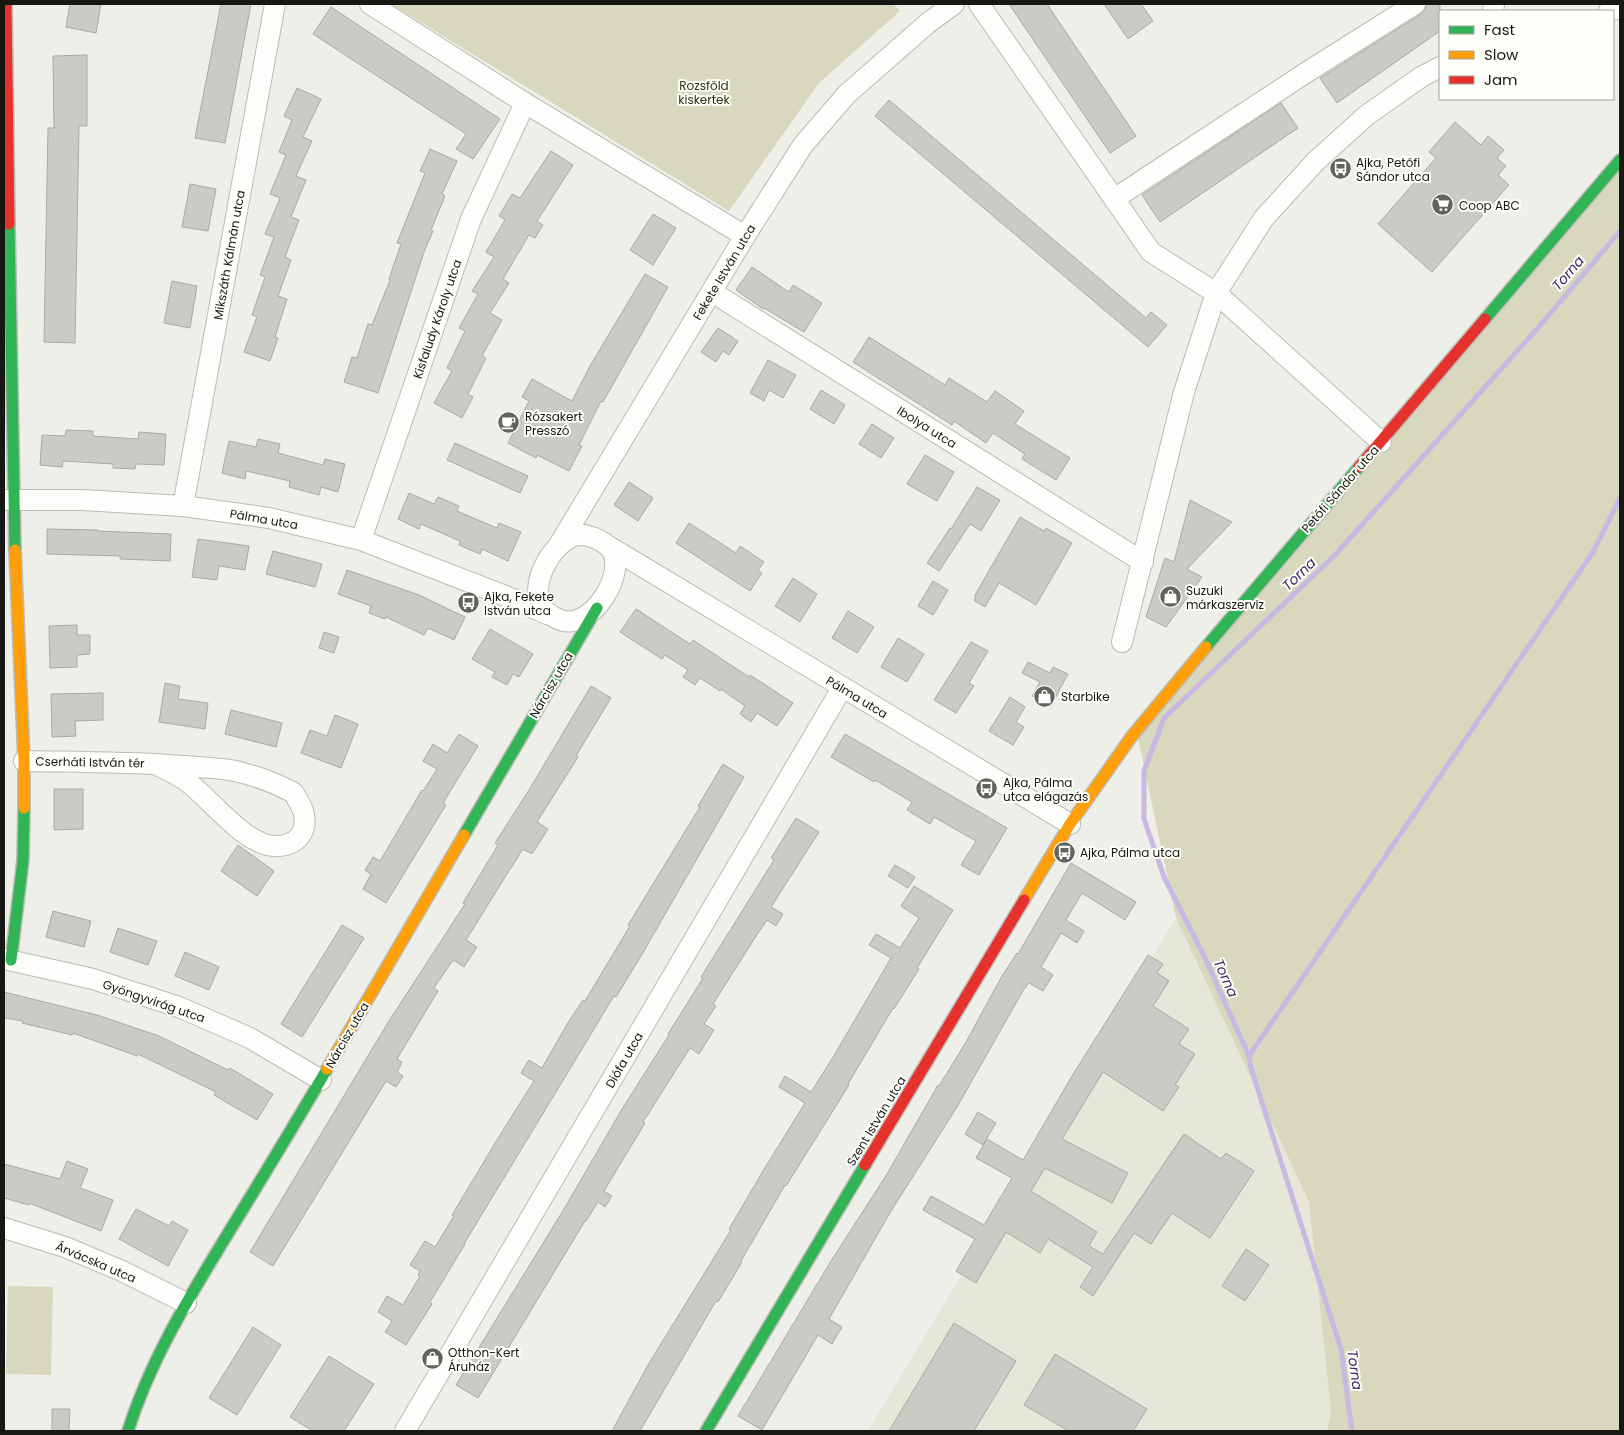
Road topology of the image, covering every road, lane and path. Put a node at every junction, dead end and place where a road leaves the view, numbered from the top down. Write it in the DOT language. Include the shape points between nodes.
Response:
graph roads {
  1 [pos="6,4"];
  2 [pos="276,4"];
  3 [pos="370,4"];
  4 [pos="954,4"];
  5 [pos="979,4"];
  6 [pos="1415,4"];
  7 [pos="1439,68"];
  8 [pos="525,103"];
  9 [pos="1620,160"];
  10 [pos="1114,200"];
  11 [pos="745,236"];
  12 [pos="712,292"];
  13 [pos="1216,294"];
  14 [pos="1381,442"];
  15 [pos="8,500"];
  16 [pos="586,501"];
  17 [pos="183,506"];
  18 [pos="585,535"];
  19 [pos="361,540"];
  20 [pos="559,545"];
  21 [pos="610,547"];
  22 [pos="1143,562"];
  23 [pos="645,569"];
  24 [pos="613,578"];
  25 [pos="537,593"];
  26 [pos="513,598"];
  27 [pos="597,608"];
  28 [pos="547,614"];
  29 [pos="572,622"];
  30 [pos="1122,642"];
  31 [pos="576,644"];
  32 [pos="842,688"];
  33 [pos="24,761"];
  34 [pos="155,764"];
  35 [pos="1070,824"];
  36 [pos="7,960"];
  37 [pos="321,1080"];
  38 [pos="4,1228"];
  39 [pos="186,1302"];
  40 [pos="128,1431"];
  41 [pos="405,1431"];
  42 [pos="706,1431"];
  1 -- 15 [label="street"];
  2 -- 17 [label="street, Mikszáth Kálmán utca"];
  3 -- 8 [label="street"];
  4 -- 11 [label="street, Fekete István utca" via="847,94 803,145"];
  5 -- 10 [label="street"];
  6 -- 10 [label="street"];
  7 -- 13 [label="street" via="1367,115 1316,161 1264,218"];
  8 -- 11 [label="street"];
  8 -- 19 [label="street, Kisfaludy Károly utca" via="471,218"];
  9 -- 14 [label="street, Petőfi Sándor utca"];
  10 -- 13 [label="street" via="1151,252"];
  11 -- 12 [label="street, Fekete István utca"];
  12 -- 16 [label="street, Fekete István utca"];
  12 -- 22 [label="street, Ibolya utca"];
  13 -- 14 [label="street"];
  13 -- 22 [label="street" via="1184,392"];
  14 -- 35 [label="street, Petőfi Sándor utca" via="1169,690"];
  15 -- 17 [label="street, Pálma utca" via="83,500"];
  15 -- 33 [label="street"];
  16 -- 18 [label="street, Fekete István utca"];
  16 -- 20 [label="street, Fekete István utca"];
  17 -- 19 [label="street, Pálma utca" via="269,518"];
  18 -- 20 [label="street" via="574,536"];
  18 -- 21 [label="street, Pálma utca"];
  19 -- 26 [label="street, Pálma utca"];
  20 -- 25 [label="street" via="543,568"];
  21 -- 23 [label="street, Pálma utca"];
  21 -- 24 [label="street" via="615,560"];
  22 -- 30 [label="street"];
  23 -- 24 [label="street"];
  23 -- 32 [label="street, Pálma utca"];
  24 -- 27 [label="street"];
  25 -- 26 [label="street"];
  25 -- 28 [label="street"];
  26 -- 28 [label="street, Pálma utca"];
  27 -- 29 [label="street"];
  27 -- 31 [label="street, Nárcisz utca"];
  28 -- 29 [label="street, Pálma utca" via="563,622"];
  29 -- 31 [label="street, Nárcisz utca"];
  31 -- 37 [label="street, Nárcisz utca"];
  32 -- 35 [label="street, Pálma utca"];
  32 -- 41 [label="street, Diófa utca"];
  33 -- 34 [label="street, Cserháti István tér"];
  33 -- 36 [label="street" via="23,860"];
  34 -- 34 [label="street, Cserháti István tér" via="223,769 293,792 304,808 306,823 299,836 288,845 270,847 249,838 186,781"];
  35 -- 42 [label="street, Szent István utca"];
  36 -- 37 [label="street, Gyöngyvirág utca" via="92,979 179,1007 250,1038"];
  37 -- 39 [label="street, Nárcisz utca"];
  38 -- 39 [label="street, Árvácska utca" via="65,1247"];
  39 -- 40 [label="street, Nárcisz utca" via="155,1362"];
}
